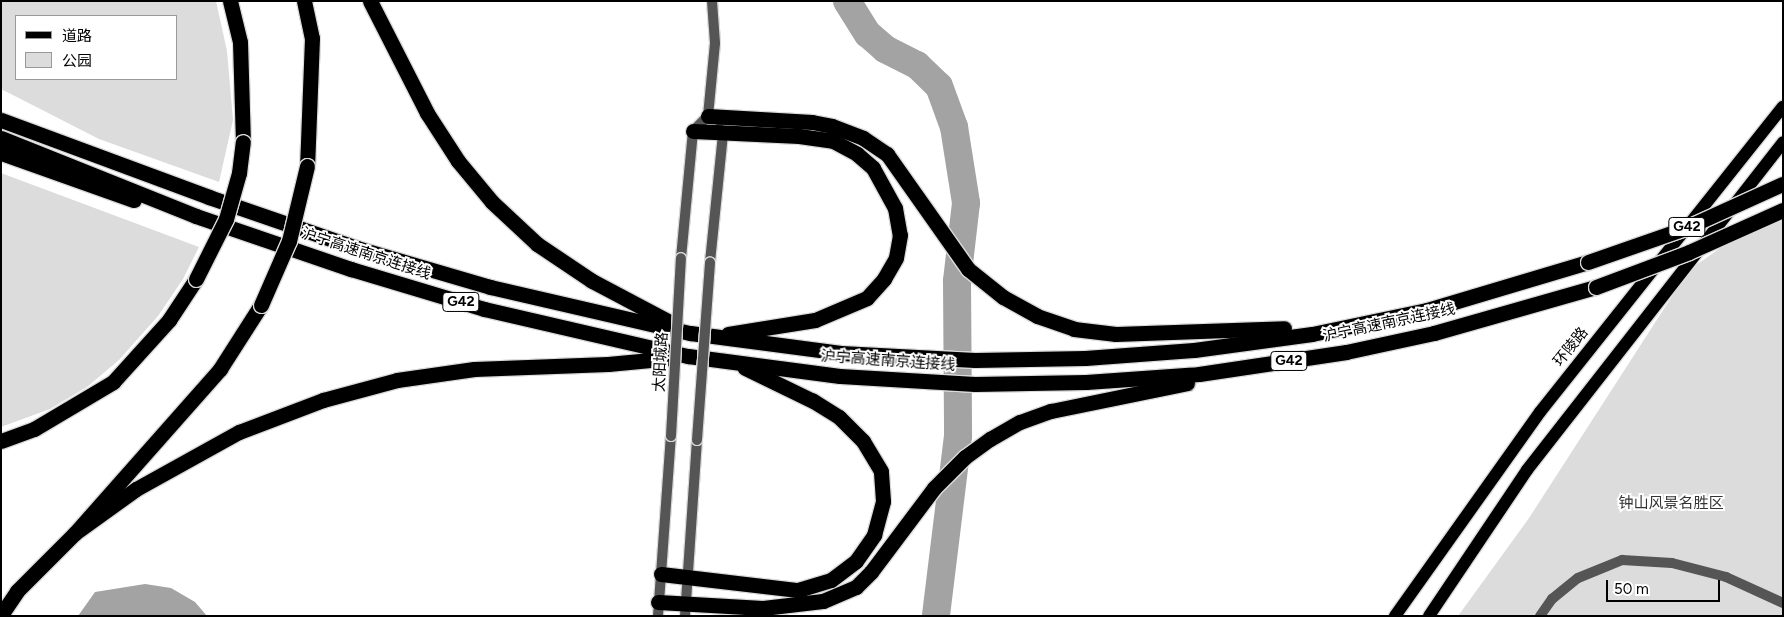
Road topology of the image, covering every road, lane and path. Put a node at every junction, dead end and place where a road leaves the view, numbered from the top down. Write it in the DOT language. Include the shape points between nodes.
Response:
graph roads {
  1 [pos="230,1"];
  2 [pos="304,1"];
  3 [pos="370,1"];
  4 [pos="712,1"];
  5 [pos="1783,107"];
  6 [pos="1,110"];
  7 [pos="708,116"];
  8 [pos="1,120"];
  9 [pos="693,131"];
  10 [pos="723,133"];
  11 [pos="1,138"];
  12 [pos="1783,142"];
  13 [pos="1,153"];
  14 [pos="88,153"];
  15 [pos="1783,184"];
  16 [pos="1783,210"];
  17 [pos="196,216"];
  18 [pos="1427,310"];
  19 [pos="690,333"];
  20 [pos="712,337"];
  21 [pos="1346,352"];
  22 [pos="688,356"];
  23 [pos="732,362"];
  24 [pos="1,442"];
  25 [pos="75,533"];
  26 [pos="661,574"];
  27 [pos="687,576"];
  28 [pos="1783,603"];
  29 [pos="763,608"];
  30 [pos="658,609"];
  31 [pos="686,609"];
  32 [pos="1,614"];
  33 [pos="1397,615"];
  34 [pos="738,616"];
  35 [pos="1429,616"];
  36 [pos="1540,616"];
  1 -- 24 [label="highway, bridge" via="240,42 243,142 239,173 226,219 196,279 169,320 113,382 34,429"];
  2 -- 25 [label="highway, bridge" via="312,38 307,166 289,240 261,305 220,369"];
  3 -- 19 [label="highway" via="427,113 458,161 492,202 537,244 592,280"];
  4 -- 7 [label="street" via="715,43"];
  5 -- 33 [label="main road, 环陵路" via="1540,412"];
  6 -- 14 [label="highway"];
  7 -- 9 [label="street"];
  7 -- 10 [label="street"];
  7 -- 18 [label="highway" via="812,122 863,138 887,154 968,269 1003,297 1038,316 1074,329 1116,334 1272,329"];
  8 -- 14 [label="highway, 沪宁高速南京连接线 / G42"];
  9 -- 10 [label="highway"];
  9 -- 26 [label="street, 太阳城路, bridge" via="681,258"];
  10 -- 20 [label="highway" via="799,136 833,141 857,154 874,168 888,189 900,235 896,258 867,298 815,320"];
  10 -- 27 [label="street, bridge" via="710,262"];
  11 -- 17 [label="highway, 沪宁高速南京连接线 / G42"];
  12 -- 35 [label="main road" via="1527,470"];
  13 -- 17 [label="highway" via="108,193"];
  14 -- 19 [label="highway, 沪宁高速南京连接线 / G42" via="209,198 423,268 590,312"];
  15 -- 18 [label="highway, 沪宁高速南京连接线 / G42, bridge" via="1683,229 1588,262"];
  16 -- 21 [label="highway, 沪宁高速南京连接线 / G42, bridge" via="1689,252 1596,287 1434,333"];
  17 -- 22 [label="highway, 沪宁高速南京连接线 / G42" via="351,269 484,309"];
  18 -- 20 [label="highway, 沪宁高速南京连接线 / G42" via="1312,334 1194,350 1085,358 940,359 841,353"];
  19 -- 20 [label="highway, 沪宁高速南京连接线 / G42"];
  21 -- 23 [label="highway, 沪宁高速南京连接线 / G42" via="1199,374 1086,382 976,384 840,376"];
  21 -- 29 [label="highway" via="1074,405 1020,422 965,456 934,488 871,572 856,586 823,601"];
  22 -- 23 [label="highway, 沪宁高速南京连接线 / G42"];
  22 -- 25 [label="highway" via="608,364 474,369 397,380 323,400 239,432 136,489"];
  23 -- 27 [label="highway" via="839,417 863,441 881,471 883,502 874,535 856,561 831,580 798,590"];
  25 -- 32 [label="highway" via="46,559"];
  26 -- 27 [label="highway"];
  26 -- 30 [label="street, 太阳城路"];
  27 -- 31 [label="street"];
  28 -- 36 [label="street" via="1726,577 1672,563 1622,560 1578,578 1552,599"];
  29 -- 31 [label="highway"];
  29 -- 34 [label="highway"];
  30 -- 31 [label="highway"];
}
